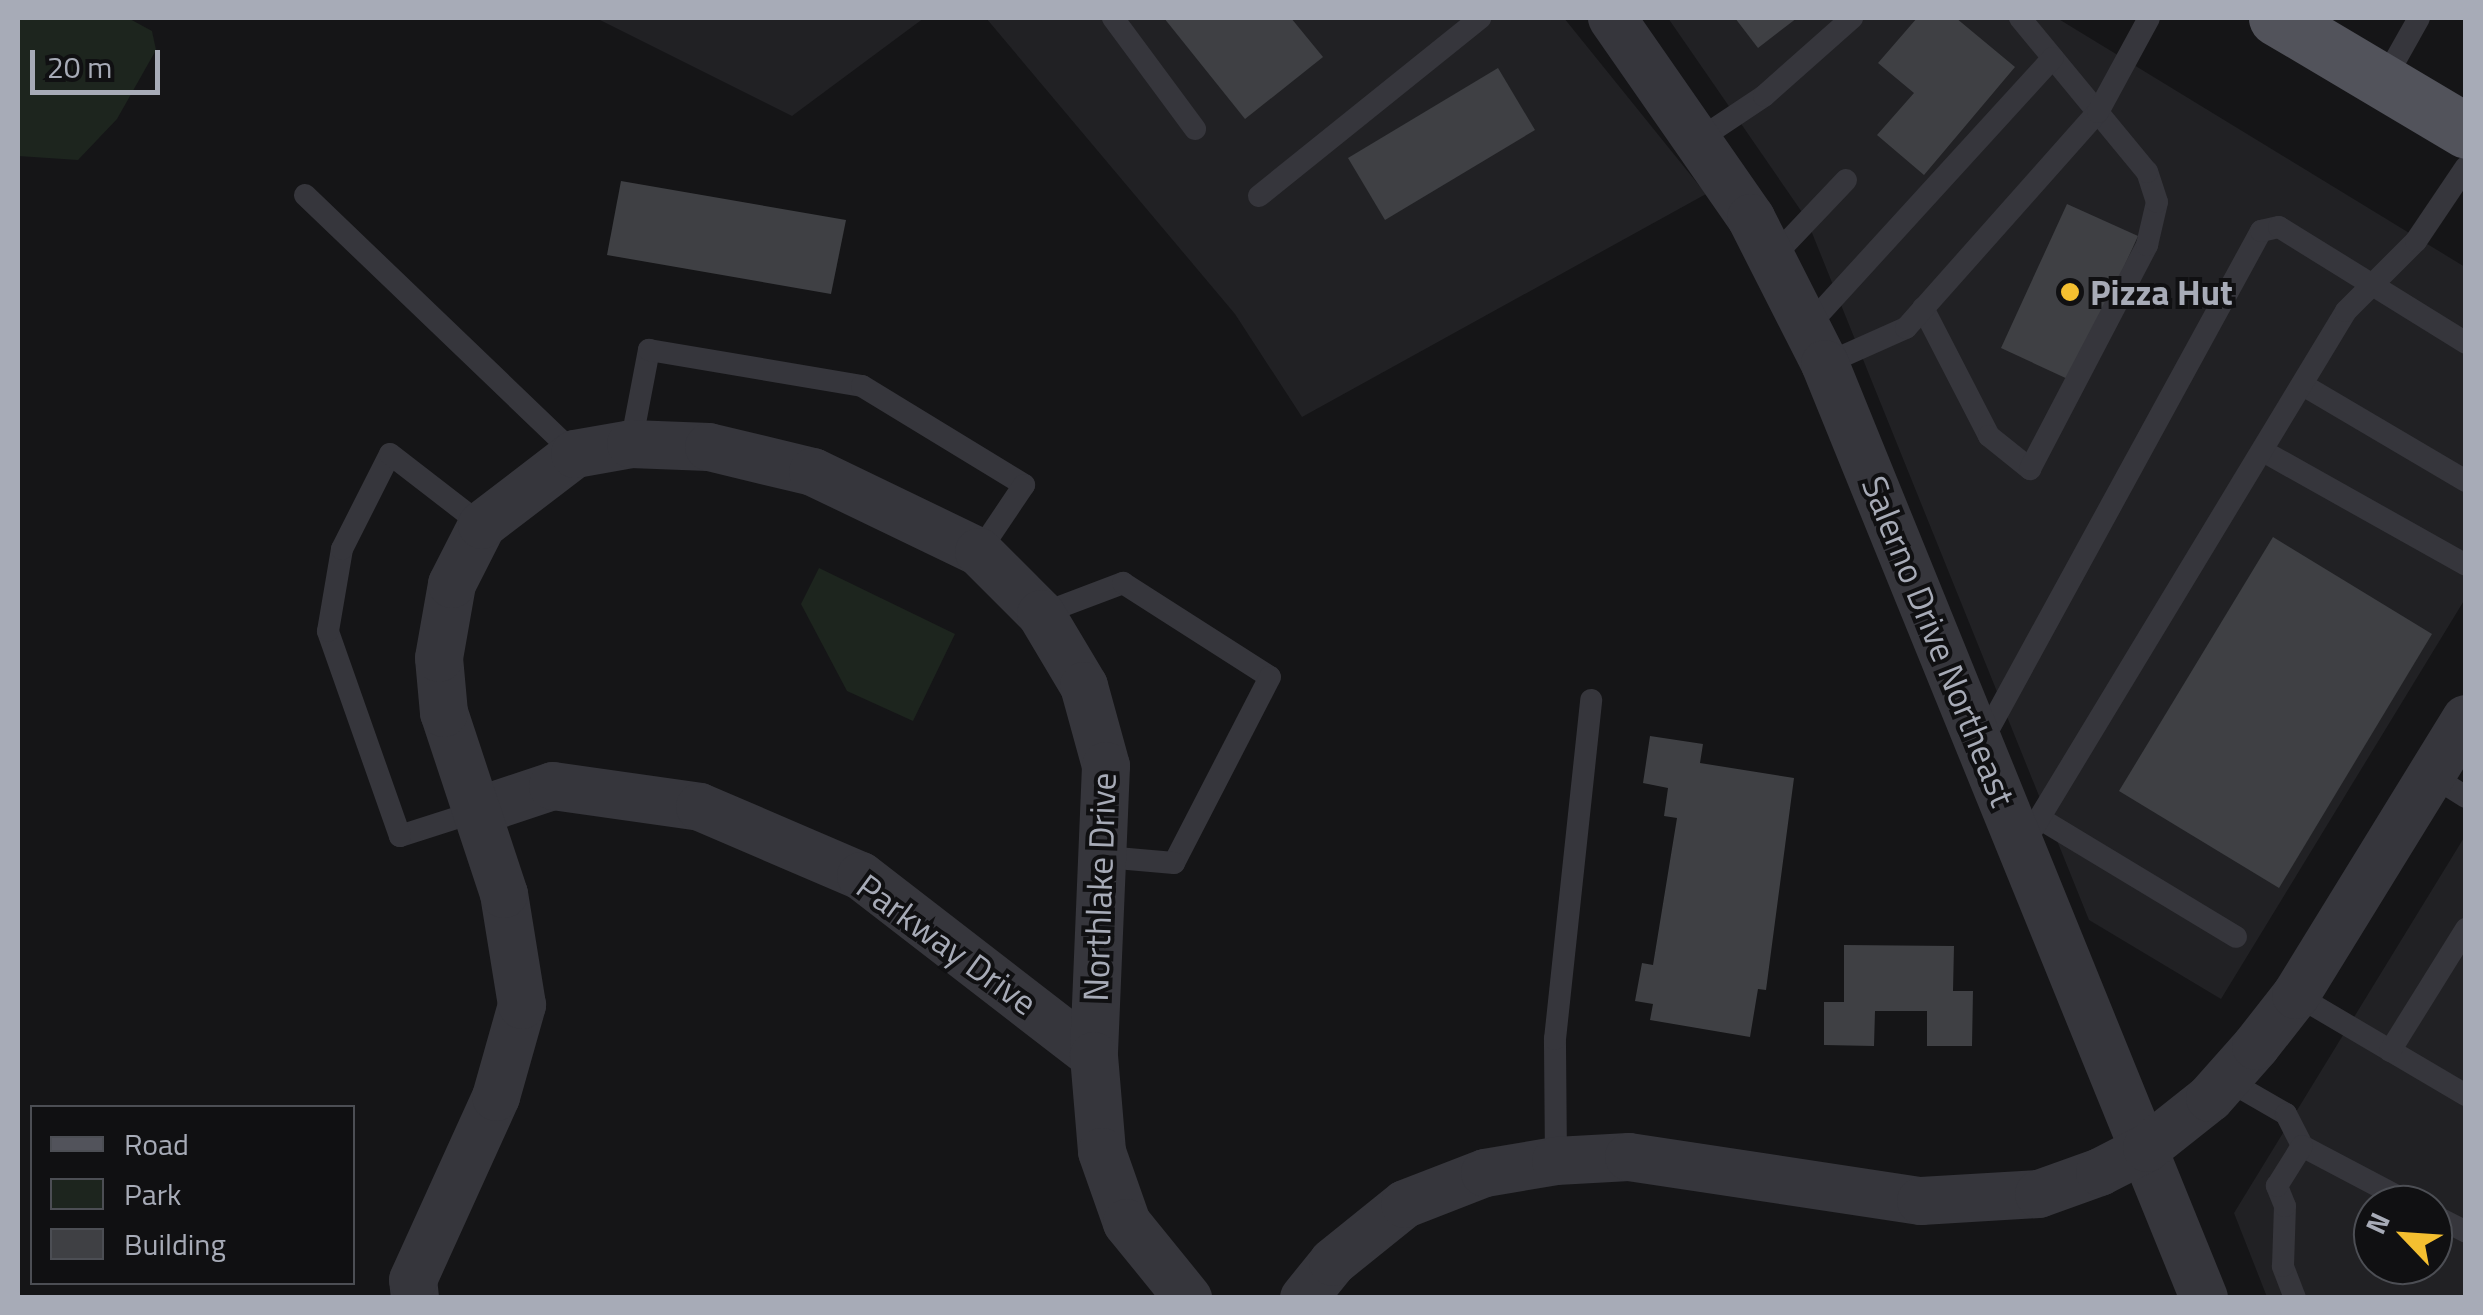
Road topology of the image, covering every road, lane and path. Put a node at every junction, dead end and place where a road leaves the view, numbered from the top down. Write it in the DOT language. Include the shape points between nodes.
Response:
graph roads {
  1 [pos="1113,18"];
  2 [pos="1480,18"];
  3 [pos="1612,18"];
  4 [pos="1852,18"];
  5 [pos="2020,18"];
  6 [pos="2149,18"];
  7 [pos="2276,18"];
  8 [pos="2419,18"];
  9 [pos="2053,58"];
  10 [pos="2382,82"];
  11 [pos="2098,112"];
  12 [pos="1195,130"];
  13 [pos="2466,132"];
  14 [pos="1701,138"];
  15 [pos="2466,167"];
  16 [pos="1846,180"];
  17 [pos="305,195"];
  18 [pos="1259,196"];
  19 [pos="1773,257"];
  20 [pos="2371,282"];
  21 [pos="1923,308"];
  22 [pos="2466,343"];
  23 [pos="1817,345"];
  24 [pos="2303,386"];
  25 [pos="631,444"];
  26 [pos="2263,451"];
  27 [pos="574,454"];
  28 [pos="2466,480"];
  29 [pos="482,525"];
  30 [pos="979,552"];
  31 [pos="2466,565"];
  32 [pos="1041,614"];
  33 [pos="1591,700"];
  34 [pos="2466,719"];
  35 [pos="1980,745"];
  36 [pos="2448,786"];
  37 [pos="478,810"];
  38 [pos="2031,831"];
  39 [pos="1105,857"];
  40 [pos="2466,928"];
  41 [pos="2236,937"];
  42 [pos="2296,995"];
  43 [pos="2390,1050"];
  44 [pos="1094,1056"];
  45 [pos="2226,1080"];
  46 [pos="2466,1095"];
  47 [pos="2302,1146"];
  48 [pos="2147,1148"];
  49 [pos="1556,1161"];
  50 [pos="2376,1185"];
  51 [pos="415,1298"];
  52 [pos="1188,1298"];
  53 [pos="1304,1298"];
  54 [pos="2204,1298"];
  55 [pos="2296,1298"];
  1 -- 12 [label="lane"];
  2 -- 18 [label="lane"];
  3 -- 14 [label="street, Salerno Drive Northeast"];
  4 -- 14 [label="lane" via="1764,96"];
  5 -- 9 [label="lane"];
  6 -- 11 [label="lane"];
  7 -- 10 [label="main road"];
  8 -- 10 [label="lane"];
  9 -- 11 [label="lane"];
  9 -- 23 [label="lane"];
  10 -- 13 [label="main road"];
  11 -- 21 [label="lane"];
  11 -- 21 [label="lane" via="2147,172 2157,202 2148,245 2106,334 2030,469 1990,436"];
  14 -- 19 [label="street, Salerno Drive Northeast"];
  15 -- 20 [label="lane" via="2416,241"];
  16 -- 19 [label="lane"];
  17 -- 27 [label="lane"];
  19 -- 23 [label="street, Salerno Drive Northeast"];
  20 -- 22 [label="lane"];
  20 -- 24 [label="lane"];
  20 -- 35 [label="lane" via="2278,226 2248,244"];
  21 -- 23 [label="lane" via="1906,328"];
  23 -- 35 [label="street, Salerno Drive Northeast"];
  24 -- 26 [label="lane"];
  24 -- 28 [label="lane"];
  25 -- 27 [label="street, Northlake Drive"];
  25 -- 30 [label="street, Northlake Drive" via="709,447 814,472"];
  25 -- 30 [label="lane" via="648,350 862,386 1024,485"];
  26 -- 31 [label="lane"];
  26 -- 38 [label="lane"];
  27 -- 29 [label="street, Northlake Drive"];
  29 -- 37 [label="street, Northlake Drive" via="452,584 439,658 444,713"];
  29 -- 37 [label="lane" via="390,454 342,550 328,631 400,836"];
  30 -- 32 [label="street, Northlake Drive"];
  32 -- 39 [label="street, Northlake Drive" via="1084,686 1102,750"];
  32 -- 39 [label="lane" via="1123,583 1270,677 1174,862"];
  33 -- 49 [label="lane" via="1555,1039"];
  34 -- 36 [label="street"];
  35 -- 38 [label="street, Salerno Drive Northeast"];
  36 -- 42 [label="street"];
  37 -- 44 [label="street, Parkway Drive" via="553,786 700,807 861,876"];
  37 -- 51 [label="street" via="504,894 522,1005 496,1097 412,1280"];
  38 -- 41 [label="lane"];
  38 -- 48 [label="street, Salerno Drive Northeast"];
  39 -- 44 [label="street, Northlake Drive"];
  40 -- 43 [label="lane"];
  42 -- 43 [label="lane"];
  42 -- 45 [label="street"];
  43 -- 46 [label="lane"];
  44 -- 52 [label="street, Northlake Drive" via="1102,1152 1127,1223"];
  45 -- 47 [label="lane" via="2286,1114"];
  45 -- 48 [label="street"];
  47 -- 50 [label="lane"];
  47 -- 55 [label="lane" via="2277,1186 2285,1206 2283,1266"];
  48 -- 49 [label="street" via="2039,1194 1921,1201 1629,1156"];
  48 -- 54 [label="street, Salerno Drive Northeast"];
  49 -- 53 [label="street" via="1485,1173 1405,1204 1333,1262"];
}
